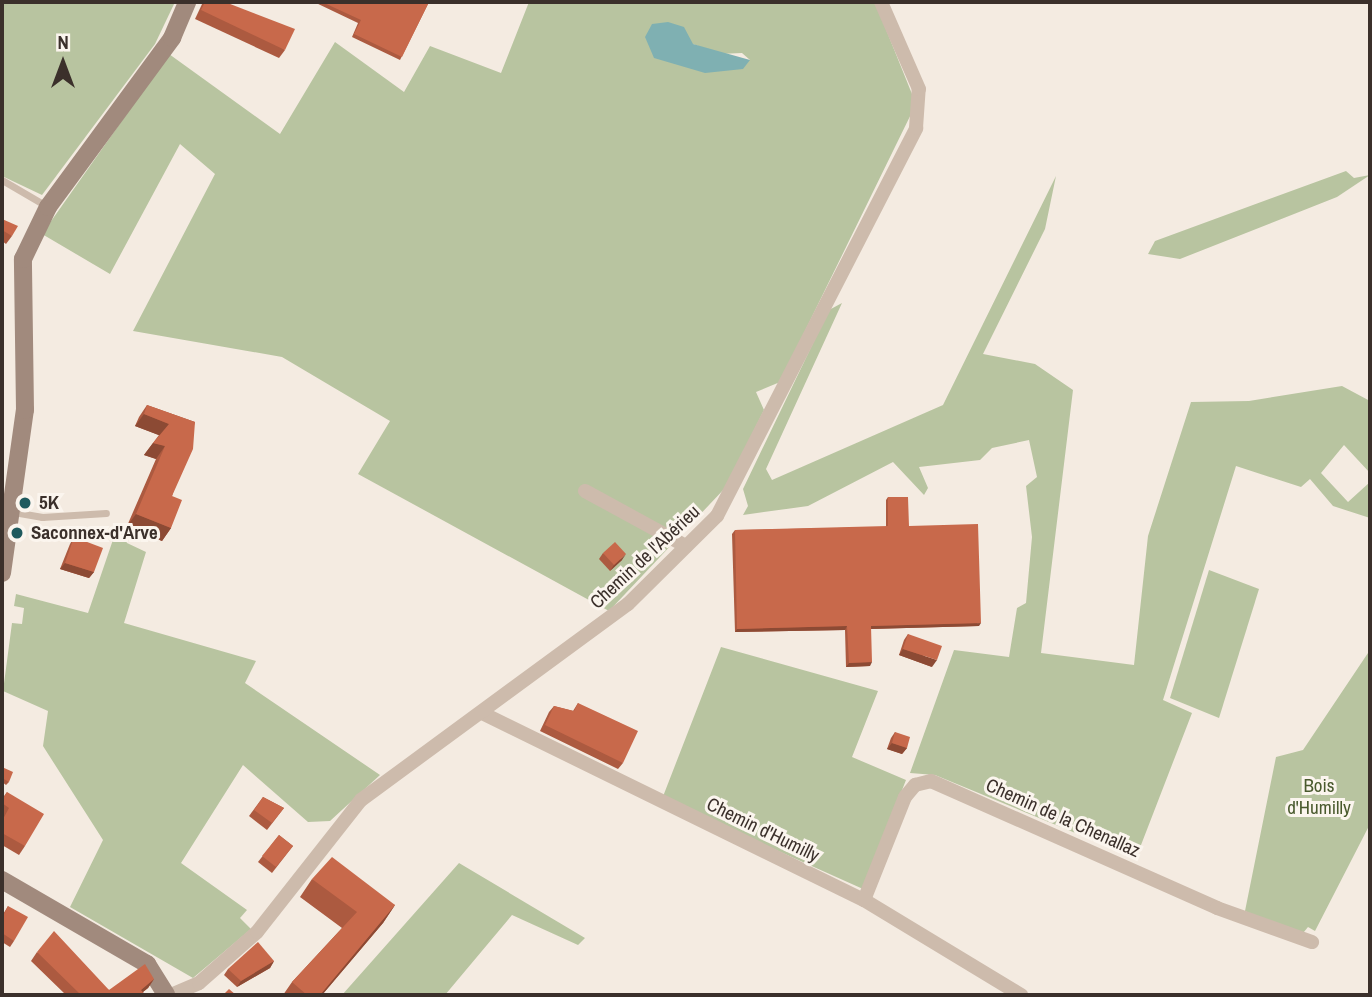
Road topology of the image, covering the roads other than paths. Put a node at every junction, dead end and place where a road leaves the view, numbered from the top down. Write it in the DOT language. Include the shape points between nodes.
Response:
graph roads {
  1 [pos="187,2"];
  2 [pos="881,2"];
  3 [pos="2,180"];
  4 [pos="48,207"];
  5 [pos="585,491"];
  6 [pos="6,511"];
  7 [pos="106,513"];
  8 [pos="686,546"];
  9 [pos="2,573"];
  10 [pos="482,713"];
  11 [pos="2,880"];
  12 [pos="864,900"];
  13 [pos="1312,942"];
  14 [pos="169,995"];
  15 [pos="1021,995"];
  1 -- 4 [label="street" via="172,38"];
  2 -- 8 [label="street, Chemin de l'Abérieu" via="919,89 916,128 736,487"];
  3 -- 4 [label="lane"];
  4 -- 6 [label="street" via="21,270 26,396"];
  5 -- 8 [label="street"];
  6 -- 7 [label="lane"];
  6 -- 9 [label="street"];
  8 -- 10 [label="street, Chemin de l'Abérieu" via="628,604"];
  10 -- 12 [label="street, Chemin d'Humilly"];
  10 -- 14 [label="street, Chemin de l'Abérieu" via="361,800 257,932 199,983"];
  11 -- 14 [label="street" via="147,964"];
  12 -- 13 [label="street, Chemin de la Chenallaz" via="905,797 915,785 931,781 1217,908"];
  12 -- 15 [label="street, Chemin d'Humilly"];
}
